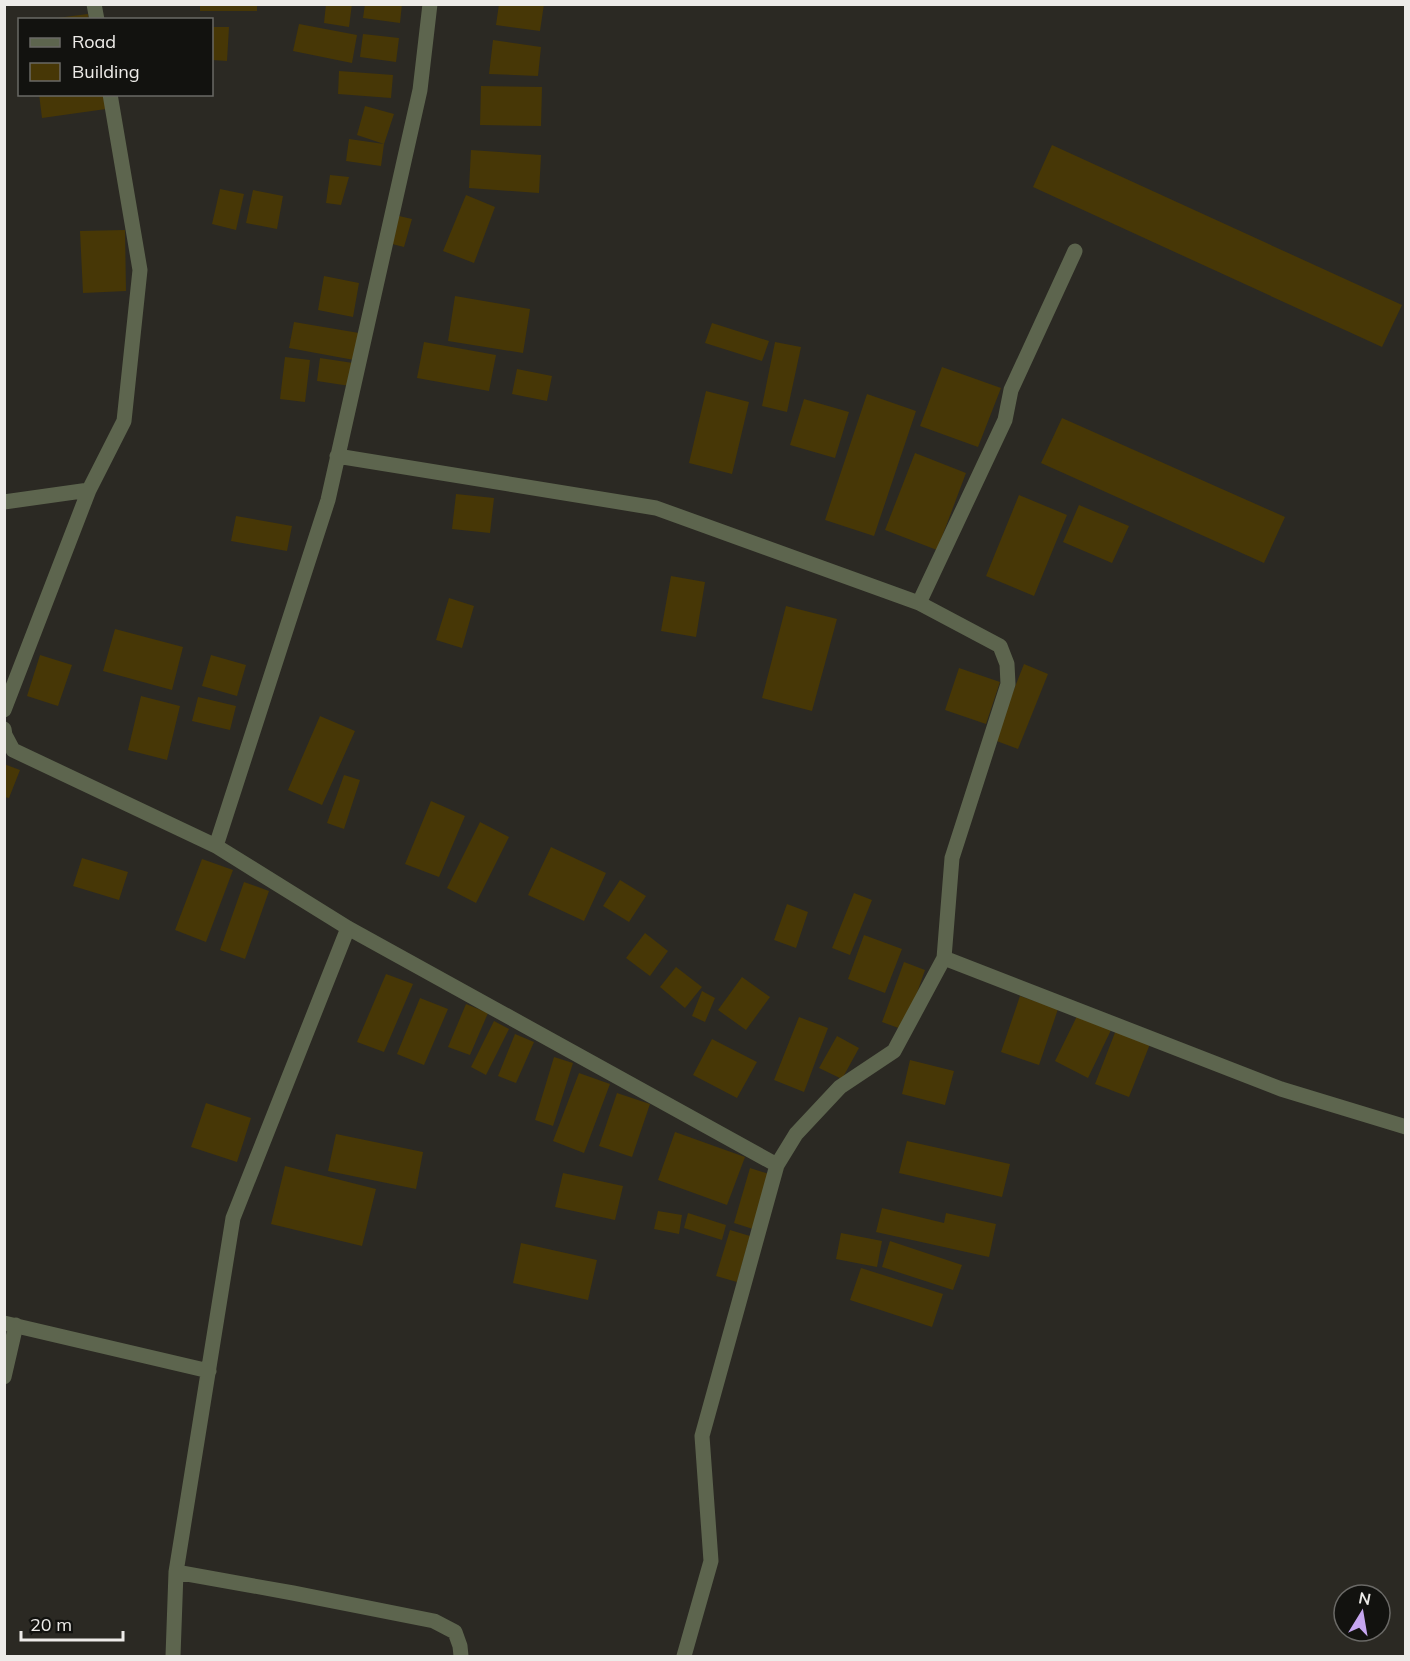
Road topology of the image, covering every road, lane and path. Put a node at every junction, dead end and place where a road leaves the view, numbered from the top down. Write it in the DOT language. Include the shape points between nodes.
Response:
graph roads {
  1 [pos="430,4"];
  2 [pos="110,96"];
  3 [pos="1075,251"];
  4 [pos="337,456"];
  5 [pos="89,490"];
  6 [pos="4,502"];
  7 [pos="919,603"];
  8 [pos="4,711"];
  9 [pos="4,729"];
  10 [pos="216,846"];
  11 [pos="348,928"];
  12 [pos="944,958"];
  13 [pos="1406,1127"];
  14 [pos="777,1165"];
  15 [pos="10,1324"];
  16 [pos="209,1371"];
  17 [pos="4,1377"];
  18 [pos="176,1572"];
  19 [pos="172,1656"];
  20 [pos="461,1656"];
  21 [pos="684,1656"];
  1 -- 4 [label="street" via="420,90"];
  2 -- 5 [label="street" via="140,270 124,421"];
  3 -- 7 [label="street" via="1011,390 1005,420"];
  4 -- 7 [label="street" via="656,508"];
  4 -- 10 [label="street" via="328,500"];
  5 -- 6 [label="street"];
  5 -- 8 [label="street"];
  7 -- 12 [label="street" via="1000,646 1007,663 1008,684 952,858"];
  9 -- 10 [label="street" via="13,750"];
  10 -- 11 [label="street"];
  11 -- 14 [label="street"];
  11 -- 16 [label="street" via="233,1218"];
  12 -- 13 [label="street" via="1281,1089"];
  12 -- 14 [label="street" via="894,1051 840,1087 796,1134"];
  14 -- 21 [label="street" via="702,1436 711,1561"];
  15 -- 16 [label="street"];
  15 -- 17 [label="street"];
  16 -- 18 [label="street"];
  18 -- 19 [label="street"];
  18 -- 20 [label="street" via="434,1621 455,1632"];
}
